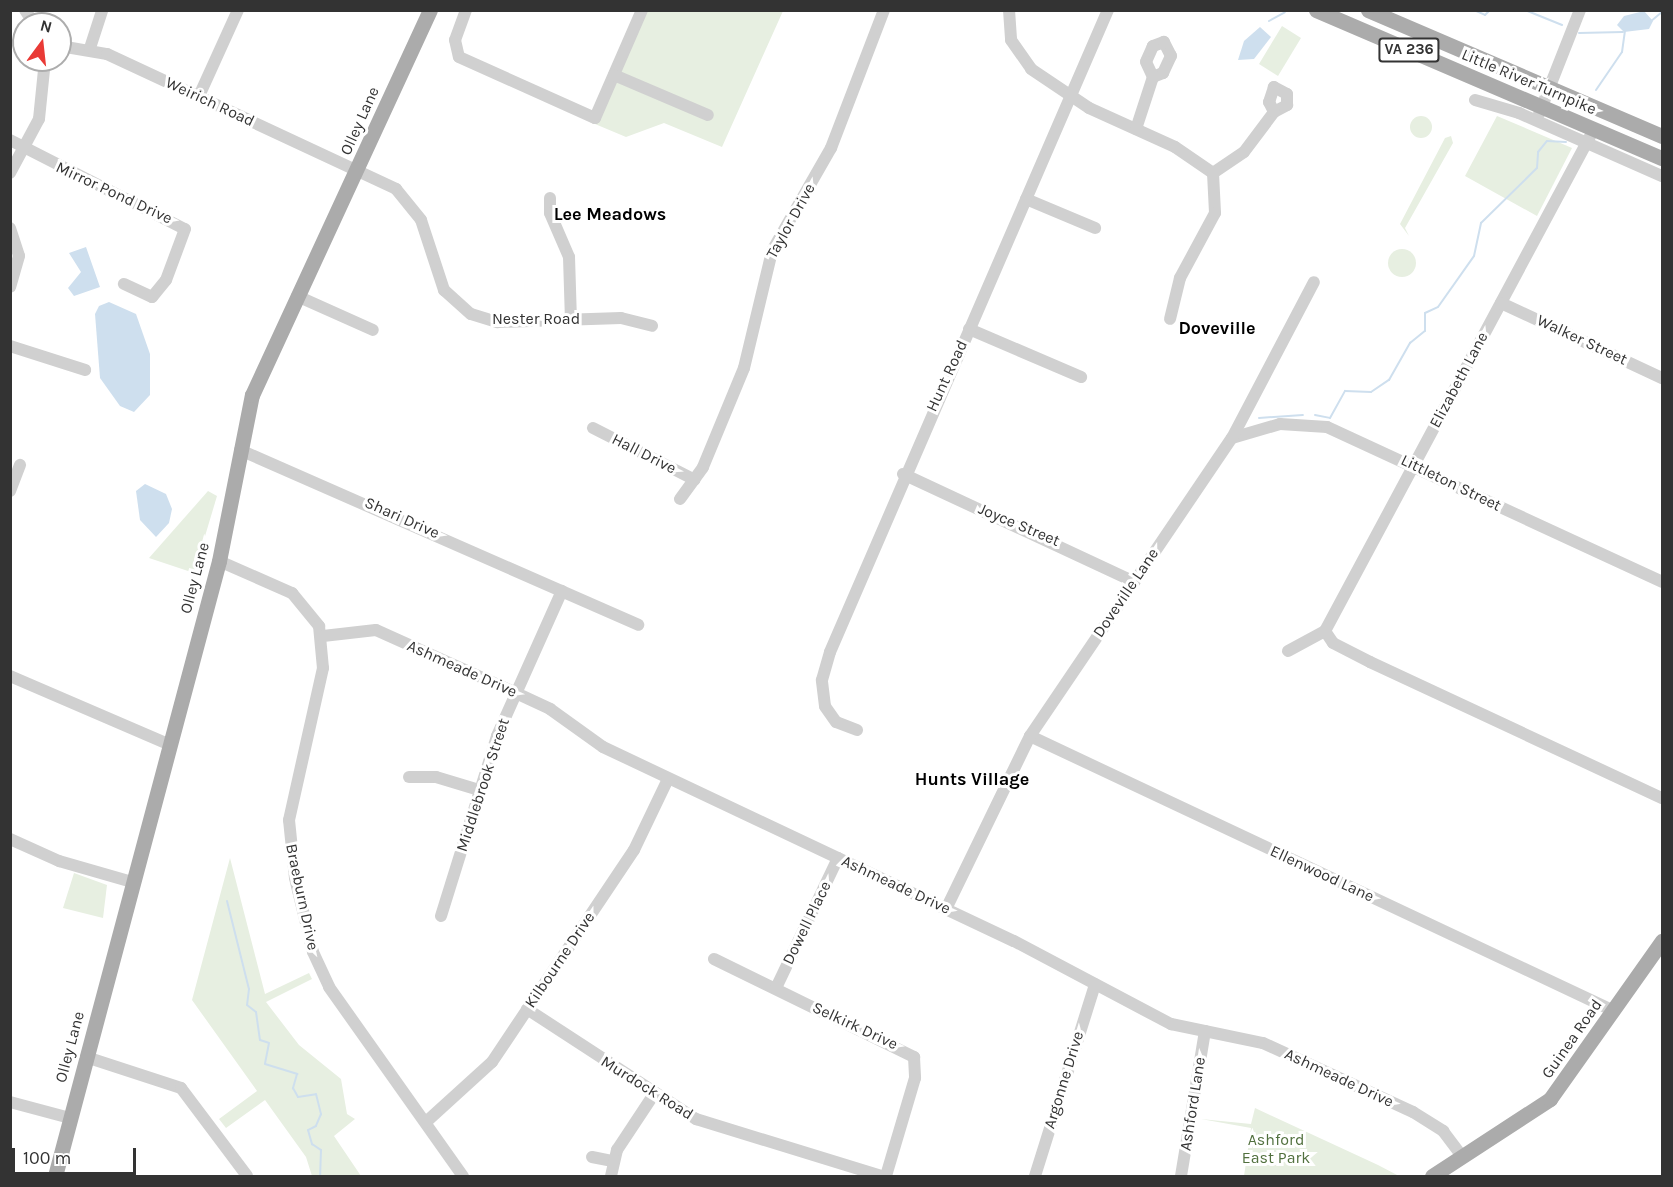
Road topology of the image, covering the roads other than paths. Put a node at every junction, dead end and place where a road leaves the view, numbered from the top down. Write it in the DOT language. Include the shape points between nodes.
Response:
graph roads {
  1 [pos="102,10"];
  2 [pos="238,10"];
  3 [pos="430,10"];
  4 [pos="466,10"];
  5 [pos="642,10"];
  6 [pos="884,10"];
  7 [pos="1009,10"];
  8 [pos="1108,10"];
  9 [pos="1316,10"];
  10 [pos="1368,10"];
  11 [pos="1580,10"];
  12 [pos="72,47"];
  13 [pos="90,48"];
  14 [pos="44,72"];
  15 [pos="614,75"];
  16 [pos="1153,77"];
  17 [pos="1550,88"];
  18 [pos="199,96"];
  19 [pos="1072,96"];
  20 [pos="1475,100"];
  21 [pos="1274,112"];
  22 [pos="1539,114"];
  23 [pos="708,115"];
  24 [pos="1136,129"];
  25 [pos="1594,129"];
  26 [pos="1662,136"];
  27 [pos="10,141"];
  28 [pos="1587,144"];
  29 [pos="26,149"];
  30 [pos="1662,158"];
  31 [pos="358,169"];
  32 [pos="10,173"];
  33 [pos="1213,173"];
  34 [pos="1662,176"];
  35 [pos="550,198"];
  36 [pos="1026,199"];
  37 [pos="10,228"];
  38 [pos="1095,228"];
  39 [pos="1314,282"];
  40 [pos="124,284"];
  41 [pos="10,288"];
  42 [pos="297,296"];
  43 [pos="1501,303"];
  44 [pos="571,319"];
  45 [pos="1170,319"];
  46 [pos="652,326"];
  47 [pos="969,329"];
  48 [pos="373,330"];
  49 [pos="10,346"];
  50 [pos="86,370"];
  51 [pos="1081,377"];
  52 [pos="1662,378"];
  53 [pos="593,428"];
  54 [pos="1232,438"];
  55 [pos="240,450"];
  56 [pos="20,465"];
  57 [pos="1413,465"];
  58 [pos="903,474"];
  59 [pos="695,480"];
  60 [pos="10,491"];
  61 [pos="680,499"];
  62 [pos="219,561"];
  63 [pos="1132,581"];
  64 [pos="1662,582"];
  65 [pos="562,591"];
  66 [pos="638,625"];
  67 [pos="1325,631"];
  68 [pos="322,636"];
  69 [pos="1288,651"];
  70 [pos="10,676"];
  71 [pos="516,693"];
  72 [pos="857,730"];
  73 [pos="1030,736"];
  74 [pos="168,744"];
  75 [pos="409,777"];
  76 [pos="668,779"];
  77 [pos="480,790"];
  78 [pos="1662,798"];
  79 [pos="10,839"];
  80 [pos="838,858"];
  81 [pos="132,882"];
  82 [pos="946,909"];
  83 [pos="441,916"];
  84 [pos="1662,941"];
  85 [pos="714,959"];
  86 [pos="1095,984"];
  87 [pos="776,988"];
  88 [pos="527,1009"];
  89 [pos="1614,1011"];
  90 [pos="1205,1031"];
  91 [pos="86,1057"];
  92 [pos="654,1094"];
  93 [pos="10,1102"];
  94 [pos="70,1118"];
  95 [pos="426,1122"];
  96 [pos="1462,1156"];
  97 [pos="592,1157"];
  98 [pos="612,1161"];
  99 [pos="55,1176"];
  100 [pos="247,1176"];
  101 [pos="464,1176"];
  102 [pos="610,1176"];
  103 [pos="883,1176"];
  104 [pos="1035,1176"];
  105 [pos="1181,1176"];
  106 [pos="1432,1176"];
  1 -- 13 [label="street"];
  2 -- 18 [label="street"];
  3 -- 31 [label="main road, Olley Lane"];
  4 -- 15 [label="street" via="455,40 459,57 595,118"];
  5 -- 15 [label="street"];
  6 -- 59 [label="street, Taylor Drive" via="831,148 772,251 744,368"];
  7 -- 19 [label="street" via="1011,40 1022,60"];
  8 -- 19 [label="street, Hunt Road"];
  9 -- 22 [label="main road, Little River Turnpike / VA 236"];
  10 -- 17 [label="main road, Little River Turnpike / VA 236"];
  11 -- 17 [label="street"];
  12 -- 13 [label="street, Weirich Road"];
  13 -- 18 [label="street, Weirich Road"];
  14 -- 29 [label="street" via="43,106"];
  15 -- 23 [label="street"];
  16 -- 24 [label="street"];
  17 -- 22 [label="street"];
  17 -- 26 [label="main road, Little River Turnpike / VA 236"];
  18 -- 31 [label="street, Weirich Road"];
  19 -- 24 [label="street"];
  19 -- 36 [label="street, Hunt Road"];
  20 -- 22 [label="street"];
  21 -- 33 [label="street" via="1244,152"];
  22 -- 25 [label="main road, Little River Turnpike / VA 236"];
  22 -- 28 [label="street"];
  24 -- 33 [label="street"];
  25 -- 28 [label="street, Elizabeth Lane"];
  25 -- 30 [label="main road, Little River Turnpike / VA 236"];
  27 -- 29 [label="street, Mirror Pond Drive"];
  28 -- 34 [label="street"];
  28 -- 43 [label="street, Elizabeth Lane"];
  29 -- 32 [label="street"];
  29 -- 40 [label="street, Mirror Pond Drive" via="184,229 166,280 152,297"];
  31 -- 42 [label="main road, Olley Lane"];
  31 -- 44 [label="street, Nester Road" via="396,189 413,207 440,282 464,310 498,322"];
  33 -- 45 [label="street" via="1215,213 1180,278"];
  35 -- 44 [label="street" via="550,213 569,257"];
  36 -- 38 [label="street"];
  36 -- 47 [label="street, Hunt Road"];
  37 -- 41 [label="street" via="19,256"];
  39 -- 54 [label="street, Doveville Lane"];
  42 -- 48 [label="street"];
  42 -- 55 [label="main road, Olley Lane" via="252,395"];
  43 -- 52 [label="street, Walker Street"];
  43 -- 57 [label="street, Elizabeth Lane"];
  44 -- 46 [label="street, Nester Road" via="621,318"];
  47 -- 51 [label="street"];
  47 -- 58 [label="street, Hunt Road"];
  49 -- 50 [label="street"];
  53 -- 59 [label="street, Hall Drive"];
  54 -- 57 [label="street, Littleton Street" via="1280,424 1316,424"];
  54 -- 63 [label="street, Doveville Lane"];
  55 -- 62 [label="main road, Olley Lane"];
  55 -- 65 [label="street, Shari Drive"];
  56 -- 60 [label="street"];
  57 -- 64 [label="street, Littleton Street"];
  57 -- 67 [label="street, Elizabeth Lane"];
  58 -- 63 [label="street, Joyce Street"];
  58 -- 72 [label="street, Hunt Road" via="822,680 829,715"];
  59 -- 61 [label="street, Taylor Drive"];
  62 -- 68 [label="street, Braeburn Drive" via="292,593 308,608"];
  62 -- 74 [label="main road, Olley Lane"];
  63 -- 73 [label="street, Doveville Lane"];
  65 -- 66 [label="street, Shari Drive"];
  65 -- 71 [label="street, Middlebrook Street"];
  67 -- 69 [label="street"];
  67 -- 78 [label="street" via="1333,643 1370,662"];
  68 -- 71 [label="street, Ashmeade Drive" via="376,630"];
  68 -- 95 [label="street, Braeburn Drive" via="323,668 290,802 294,878 324,979"];
  70 -- 74 [label="street"];
  71 -- 76 [label="street, Ashmeade Drive" via="603,747"];
  71 -- 77 [label="street, Middlebrook Street"];
  73 -- 82 [label="street, Doveville Lane"];
  73 -- 89 [label="street, Ellenwood Lane"];
  74 -- 81 [label="main road, Olley Lane"];
  75 -- 77 [label="street" via="443,779"];
  76 -- 80 [label="street, Ashmeade Drive"];
  76 -- 88 [label="street, Kilbourne Drive" via="634,850"];
  77 -- 83 [label="street, Middlebrook Street"];
  79 -- 81 [label="street" via="59,861"];
  80 -- 82 [label="street, Ashmeade Drive"];
  80 -- 87 [label="street, Dowell Place"];
  81 -- 91 [label="main road, Olley Lane"];
  82 -- 86 [label="street, Ashmeade Drive"];
  84 -- 89 [label="main road, Guinea Road"];
  85 -- 87 [label="street, Selkirk Drive"];
  86 -- 90 [label="street, Ashmeade Drive" via="1171,1024"];
  86 -- 104 [label="street, Argonne Drive"];
  87 -- 103 [label="street, Selkirk Drive" via="921,1057"];
  88 -- 92 [label="street, Murdock Road"];
  88 -- 95 [label="street, Kilbourne Drive" via="480,1076"];
  89 -- 96 [label="main road, Guinea Road" via="1550,1099"];
  90 -- 96 [label="street, Ashmeade Drive" via="1263,1043 1413,1112 1443,1131"];
  90 -- 105 [label="street, Ashford Lane"];
  91 -- 94 [label="main road, Olley Lane"];
  91 -- 100 [label="street" via="181,1088"];
  92 -- 98 [label="street"];
  92 -- 103 [label="street, Murdock Road" via="709,1124"];
  93 -- 94 [label="street"];
  94 -- 99 [label="main road, Olley Lane"];
  95 -- 101 [label="street, Braeburn Drive"];
  96 -- 106 [label="main road, Guinea Road"];
  97 -- 98 [label="street"];
  98 -- 102 [label="street"];
}
